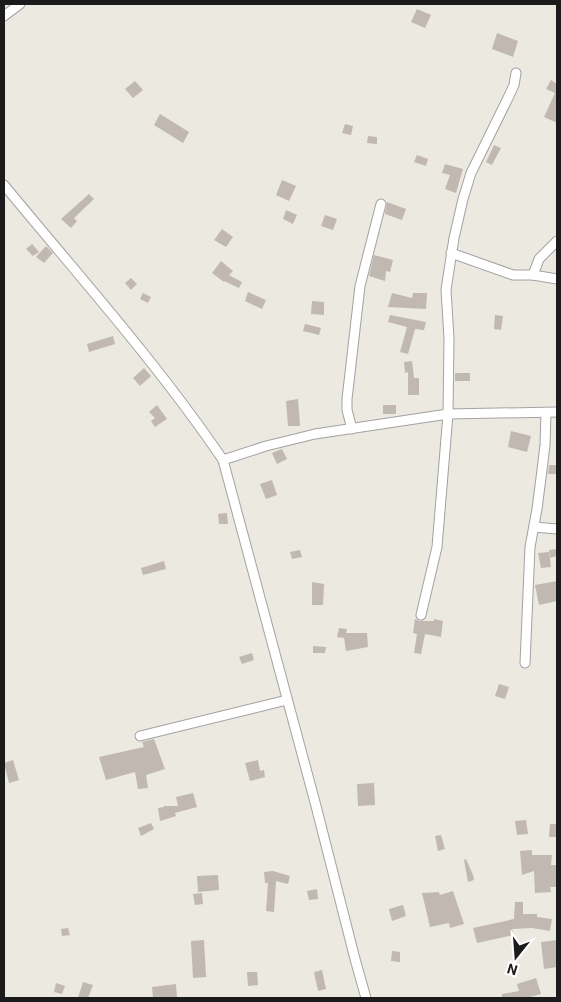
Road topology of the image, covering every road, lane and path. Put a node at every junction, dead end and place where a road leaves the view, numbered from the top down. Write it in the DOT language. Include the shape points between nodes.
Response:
graph roads {
  1 [pos="20,4"];
  2 [pos="4,16"];
  3 [pos="516,73"];
  4 [pos="4,185"];
  5 [pos="381,204"];
  6 [pos="557,241"];
  7 [pos="451,253"];
  8 [pos="533,275"];
  9 [pos="557,279"];
  10 [pos="557,412"];
  11 [pos="546,413"];
  12 [pos="448,414"];
  13 [pos="352,429"];
  14 [pos="223,460"];
  15 [pos="534,527"];
  16 [pos="557,529"];
  17 [pos="421,615"];
  18 [pos="525,663"];
  19 [pos="287,700"];
  20 [pos="140,736"];
  21 [pos="366,998"];
  1 -- 2 [label="street"];
  3 -- 7 [label="street" via="514,85 471,173"];
  4 -- 14 [label="street" via="180,401"];
  5 -- 13 [label="street" via="360,286 347,399"];
  6 -- 8 [label="street" via="539,259"];
  7 -- 8 [label="street" via="513,275"];
  7 -- 12 [label="street" via="446,290"];
  8 -- 9 [label="street"];
  10 -- 11 [label="street"];
  11 -- 12 [label="street"];
  11 -- 15 [label="street"];
  12 -- 13 [label="street"];
  12 -- 17 [label="street" via="437,547"];
  13 -- 14 [label="street" via="315,434"];
  14 -- 19 [label="street"];
  15 -- 16 [label="street"];
  15 -- 18 [label="street" via="530,547"];
  19 -- 20 [label="street"];
  19 -- 21 [label="street"];
}
